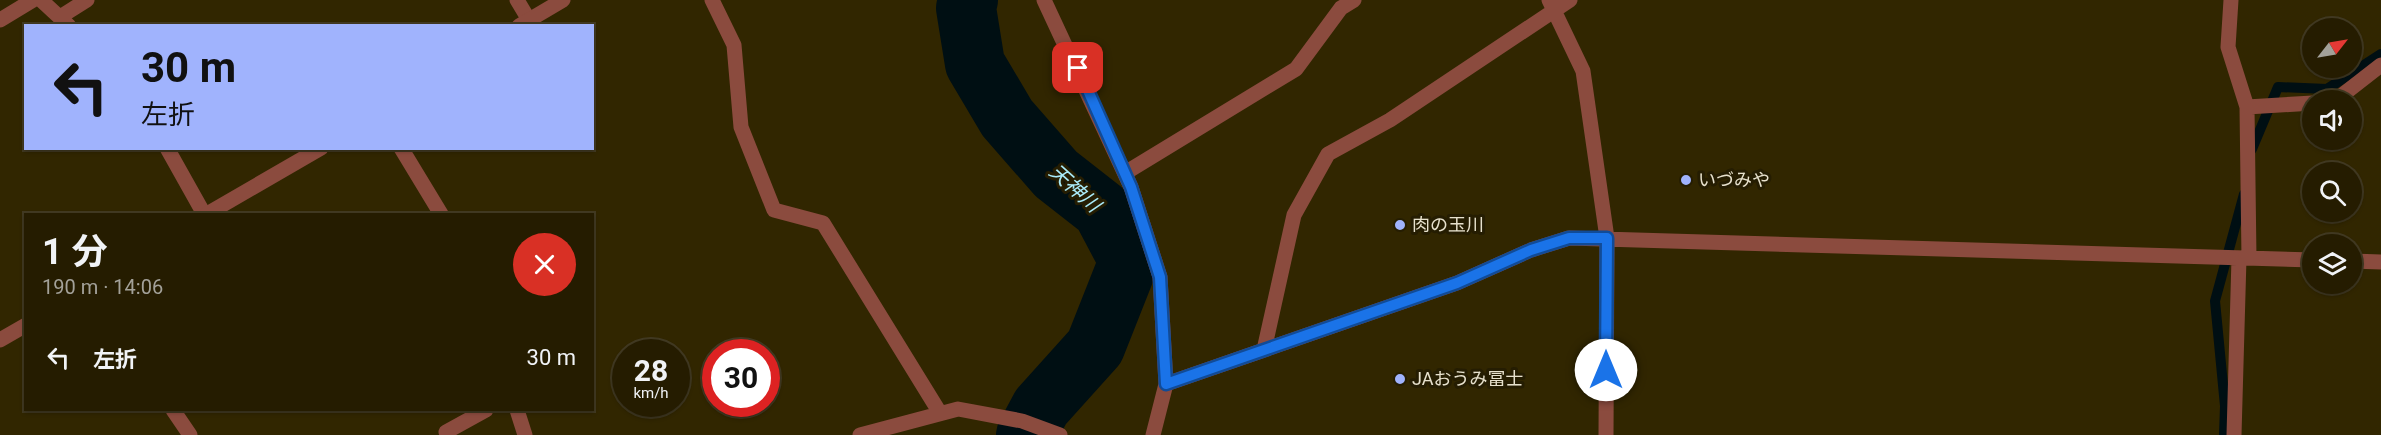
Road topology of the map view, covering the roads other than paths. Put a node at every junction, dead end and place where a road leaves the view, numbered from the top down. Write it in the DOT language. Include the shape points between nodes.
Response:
graph roads {
  1 [pos="33,0"];
  2 [pos="41,0"];
  3 [pos="87,0"];
  4 [pos="517,0"];
  5 [pos="563,0"];
  6 [pos="712,0"];
  7 [pos="1044,0"];
  8 [pos="1354,0"];
  9 [pos="1570,0"];
  10 [pos="2231,0"];
  11 [pos="1552,5"];
  12 [pos="0,20"];
  13 [pos="64,21"];
  14 [pos="524,23"];
  15 [pos="2381,65"];
  16 [pos="2349,90"];
  17 [pos="2302,104"];
  18 [pos="2247,107"];
  19 [pos="168,150"];
  20 [pos="318,150"];
  21 [pos="402,150"];
  22 [pos="1125,173"];
  23 [pos="205,213"];
  24 [pos="208,213"];
  25 [pos="440,213"];
  26 [pos="1607,238"];
  27 [pos="2244,258"];
  28 [pos="2302,260"];
  29 [pos="2362,261"];
  30 [pos="2381,262"];
  31 [pos="24,326"];
  32 [pos="0,340"];
  33 [pos="1264,350"];
  34 [pos="1166,384"];
  35 [pos="174,411"];
  36 [pos="484,411"];
  37 [pos="517,411"];
  38 [pos="940,413"];
  39 [pos="446,432"];
  40 [pos="190,435"];
  41 [pos="525,435"];
  42 [pos="860,435"];
  43 [pos="1060,435"];
  44 [pos="1153,435"];
  45 [pos="1606,435"];
  46 [pos="2234,435"];
  1 -- 12 [label="street"];
  2 -- 13 [label="street"];
  3 -- 13 [label="street"];
  4 -- 14 [label="street"];
  5 -- 14 [label="street"];
  6 -- 38 [label="street" via="734,45 741,127 774,210 823,223"];
  7 -- 22 [label="street"];
  8 -- 22 [label="street" via="1341,8 1296,69"];
  9 -- 11 [label="street"];
  10 -- 18 [label="street" via="2228,47"];
  11 -- 26 [label="street" via="1583,71"];
  11 -- 33 [label="street" via="1390,120 1328,154 1294,215"];
  15 -- 16 [label="street"];
  17 -- 18 [label="street"];
  18 -- 27 [label="street"];
  19 -- 23 [label="street"];
  20 -- 24 [label="street"];
  21 -- 25 [label="street"];
  22 -- 34 [label="street" via="1160,277"];
  26 -- 27 [label="street"];
  26 -- 33 [label="street" via="1569,238 1531,250 1457,283"];
  26 -- 45 [label="street"];
  27 -- 28 [label="street"];
  27 -- 46 [label="street"];
  29 -- 30 [label="street"];
  31 -- 32 [label="street"];
  33 -- 34 [label="street"];
  34 -- 44 [label="street"];
  35 -- 40 [label="street"];
  36 -- 39 [label="street"];
  37 -- 41 [label="street"];
  38 -- 42 [label="street"];
  38 -- 43 [label="street" via="958,409 1022,421"];
}
